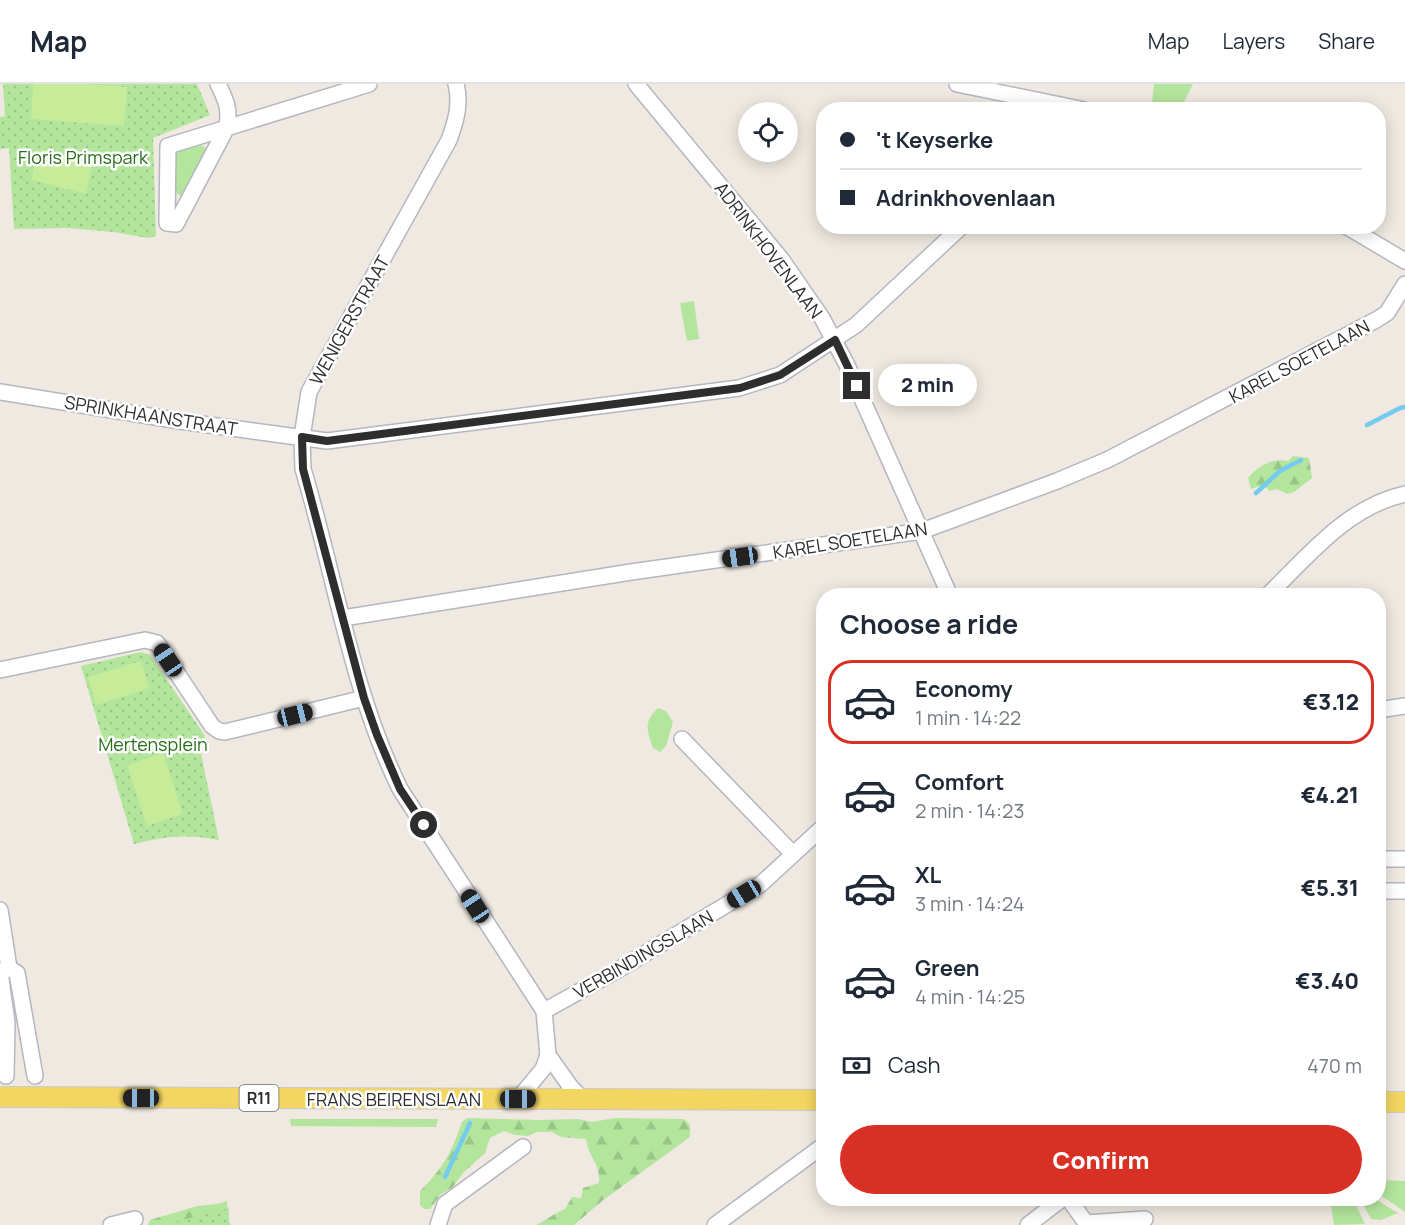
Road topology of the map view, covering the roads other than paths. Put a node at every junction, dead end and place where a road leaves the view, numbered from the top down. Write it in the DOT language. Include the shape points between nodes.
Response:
graph roads {
  1 [pos="218,84"];
  2 [pos="369,84"];
  3 [pos="456,84"];
  4 [pos="636,84"];
  5 [pos="957,84"];
  6 [pos="1011,102"];
  7 [pos="226,129"];
  8 [pos="953,234"];
  9 [pos="1359,234"];
  10 [pos="1405,261"];
  11 [pos="1405,284"];
  12 [pos="835,340"];
  13 [pos="0,392"];
  14 [pos="302,437"];
  15 [pos="1405,494"];
  16 [pos="922,531"];
  17 [pos="947,588"];
  18 [pos="1275,588"];
  19 [pos="343,618"];
  20 [pos="0,670"];
  21 [pos="364,698"];
  22 [pos="1405,706"];
  23 [pos="1386,709"];
  24 [pos="682,739"];
  25 [pos="816,833"];
  26 [pos="793,854"];
  27 [pos="1386,859"];
  28 [pos="1405,859"];
  29 [pos="1386,891"];
  30 [pos="1405,891"];
  31 [pos="0,910"];
  32 [pos="9,968"];
  33 [pos="544,1011"];
  34 [pos="548,1055"];
  35 [pos="6,1076"];
  36 [pos="35,1076"];
  37 [pos="0,1097"];
  38 [pos="518,1099"];
  39 [pos="582,1100"];
  40 [pos="816,1100"];
  41 [pos="1405,1101"];
  42 [pos="1386,1102"];
  43 [pos="522,1147"];
  44 [pos="816,1151"];
  45 [pos="1052,1206"];
  46 [pos="1074,1206"];
  47 [pos="135,1219"];
  48 [pos="1145,1219"];
  49 [pos="111,1225"];
  50 [pos="438,1225"];
  51 [pos="715,1225"];
  52 [pos="1028,1225"];
  1 -- 7 [label="street" via="227,104"];
  2 -- 7 [label="street"];
  3 -- 14 [label="street, WENIGERSTRAAT" via="457,119 449,140 309,392"];
  4 -- 12 [label="street, ADRINKHOVENLAAN" via="782,260"];
  5 -- 6 [label="street"];
  7 -- 7 [label="street" via="168,146 167,223 176,224"];
  8 -- 12 [label="street, SPRINKHAANSTRAAT"];
  9 -- 10 [label="street"];
  11 -- 16 [label="street, KAREL SOETELAAN" via="1387,313 1376,320 1152,438 1057,481"];
  12 -- 14 [label="street, SPRINKHAANSTRAAT" via="780,375 740,388 327,441"];
  12 -- 16 [label="street, ADRINKHOVENLAAN"];
  13 -- 14 [label="street, SPRINKHAANSTRAAT"];
  14 -- 19 [label="street, WENIGERSTRAAT" via="303,469"];
  15 -- 18 [label="street" via="1360,511"];
  16 -- 17 [label="street, ADRINKHOVENLAAN"];
  16 -- 19 [label="street, KAREL SOETELAAN"];
  19 -- 21 [label="street, WENIGERSTRAAT"];
  20 -- 21 [label="street" via="145,640 157,644 212,726 225,732"];
  21 -- 33 [label="street, WENIGERSTRAAT" via="400,789"];
  22 -- 23 [label="street"];
  24 -- 26 [label="street"];
  25 -- 26 [label="street, VERBINDINGSLAAN"];
  26 -- 33 [label="street, VERBINDINGSLAAN" via="761,884"];
  27 -- 28 [label="street"];
  29 -- 30 [label="street"];
  31 -- 32 [label="street"];
  32 -- 35 [label="street" via="0,972 7,1022"];
  32 -- 36 [label="street" via="17,973"];
  33 -- 34 [label="street, WENIGERSTRAAT"];
  34 -- 38 [label="street" via="543,1068"];
  34 -- 39 [label="street"];
  37 -- 38 [label="main road, FRANS BEIRENSLAAN / R11"];
  38 -- 39 [label="main road, FRANS BEIRENSLAAN / R11"];
  39 -- 40 [label="main road, FRANS BEIRENSLAAN / R11"];
  41 -- 42 [label="main road"];
  43 -- 50 [label="street" via="445,1204"];
  44 -- 51 [label="street"];
  45 -- 52 [label="street"];
  46 -- 48 [label="street" via="1086,1223"];
  47 -- 49 [label="street"];
}
